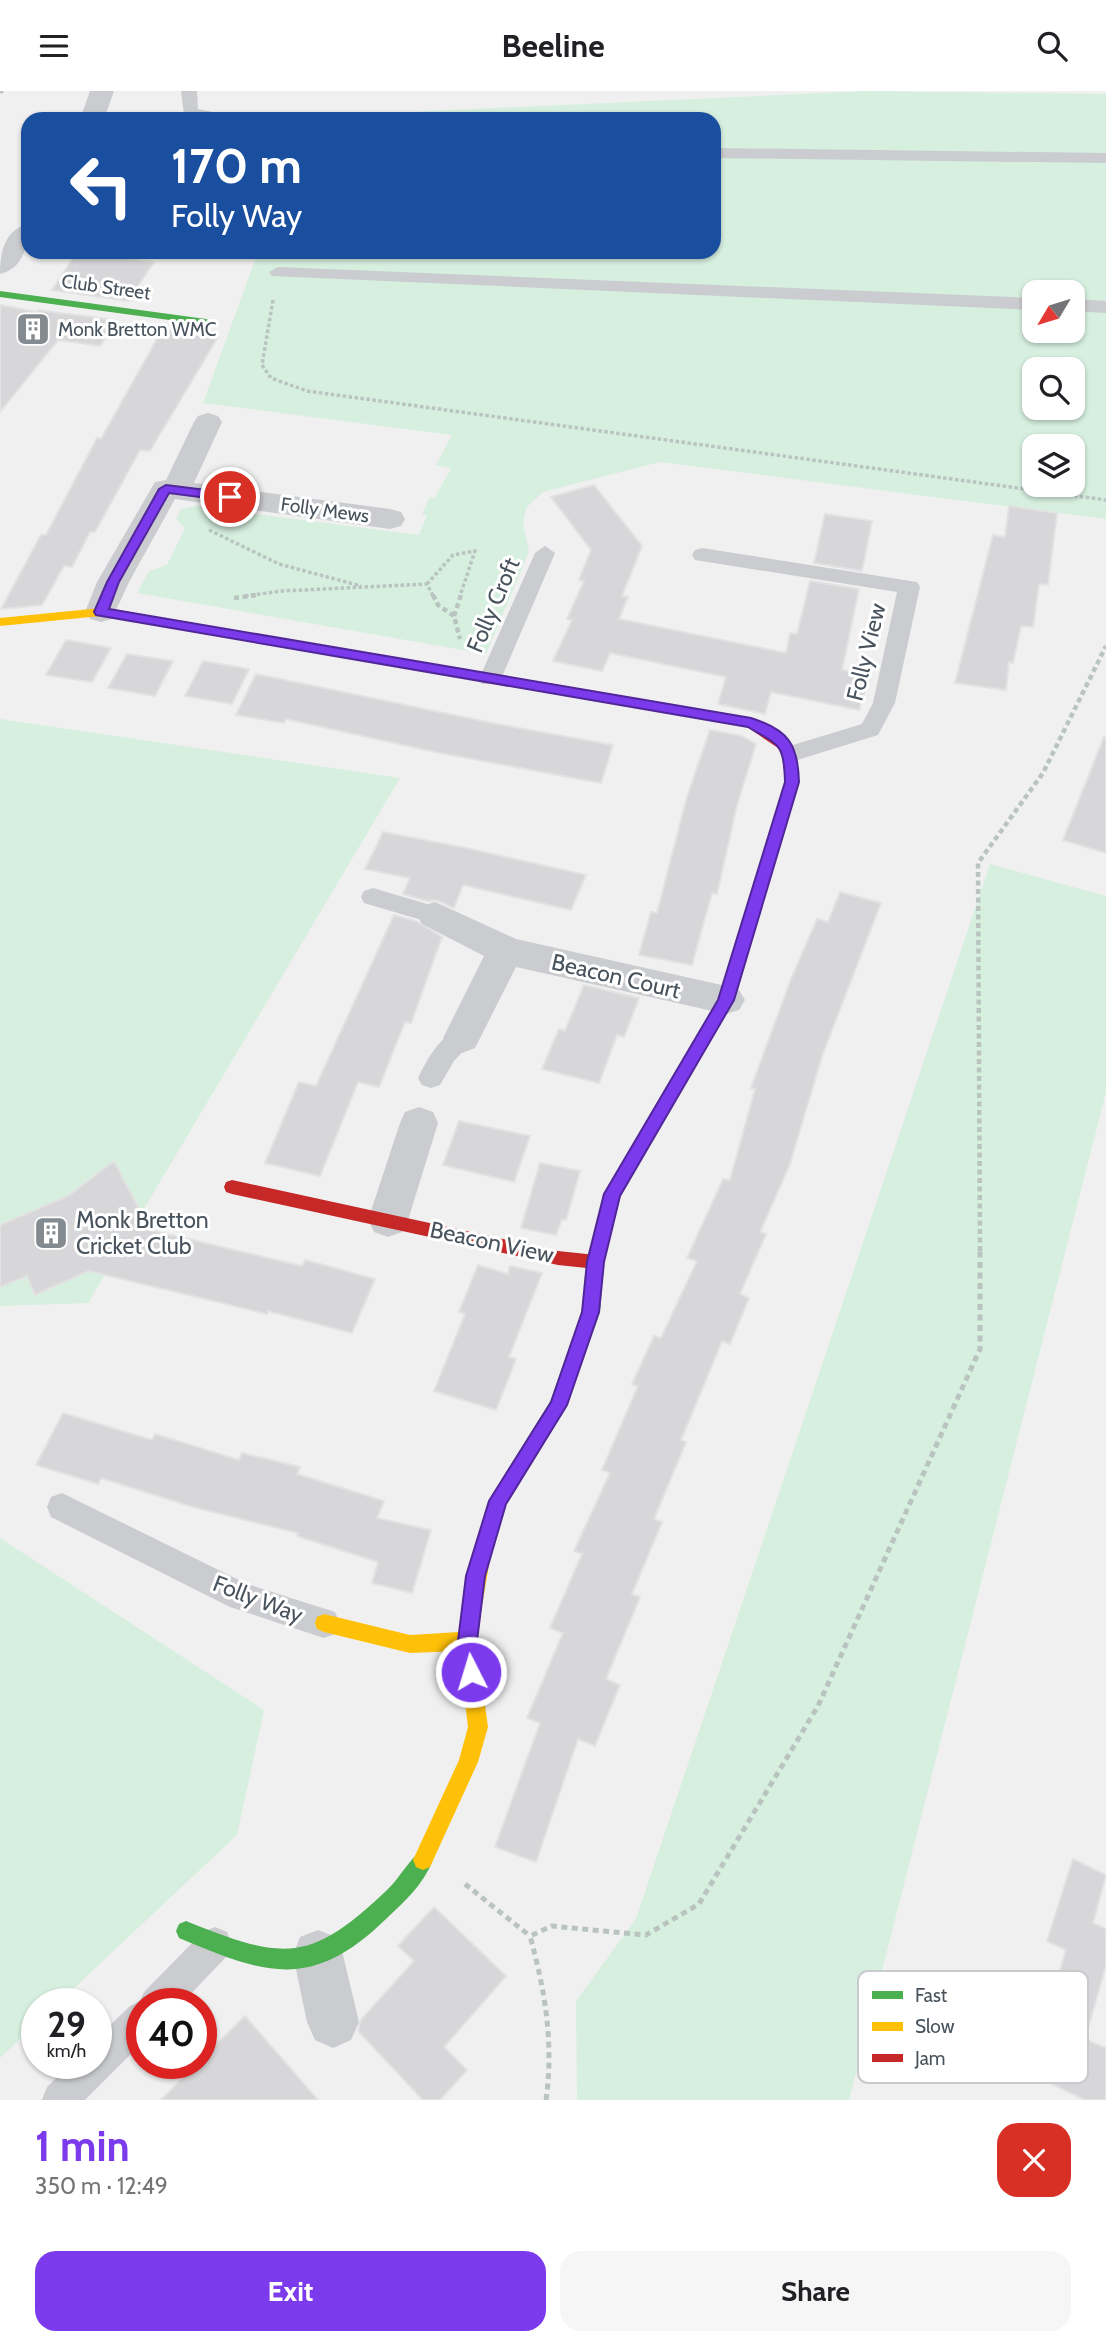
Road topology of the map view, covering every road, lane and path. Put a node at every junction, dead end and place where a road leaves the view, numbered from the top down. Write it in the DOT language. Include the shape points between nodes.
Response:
graph roads {
  1 [pos="102,91"];
  2 [pos="189,91"];
  3 [pos="94,112"];
  4 [pos="192,112"];
  5 [pos="721,153"];
  6 [pos="1106,158"];
  7 [pos="21,243"];
  8 [pos="0,266"];
  9 [pos="278,272"];
  10 [pos="0,294"];
  11 [pos="1022,303"];
  12 [pos="1085,306"];
  13 [pos="1106,307"];
  14 [pos="206,322"];
  15 [pos="208,422"];
  16 [pos="176,490"];
  17 [pos="1106,499"];
  18 [pos="390,519"];
  19 [pos="545,553"];
  20 [pos="702,555"];
  21 [pos="427,584"];
  22 [pos="369,587"];
  23 [pos="101,612"];
  24 [pos="454,616"];
  25 [pos="0,622"];
  26 [pos="162,622"];
  27 [pos="1106,646"];
  28 [pos="456,673"];
  29 [pos="490,679"];
  30 [pos="791,754"];
  31 [pos="373,897"];
  32 [pos="435,915"];
  33 [pos="507,951"];
  34 [pos="726,1000"];
  35 [pos="462,1038"];
  36 [pos="431,1078"];
  37 [pos="419,1123"];
  38 [pos="232,1187"];
  39 [pos="388,1220"];
  40 [pos="596,1262"];
  41 [pos="62,1507"];
  42 [pos="324,1623"];
  43 [pos="467,1641"];
  44 [pos="428,1854"];
  45 [pos="530,1937"];
  46 [pos="201,1938"];
  47 [pos="318,1955"];
  48 [pos="167,1988"];
  49 [pos="333,2021"];
  50 [pos="126,2034"];
  51 [pos="60,2100"];
  52 [pos="546,2100"];
  1 -- 3 [label="street"];
  2 -- 4 [label="lane"];
  5 -- 6 [label="lane"];
  7 -- 8 [label="street"];
  9 -- 11 [label="lane"];
  9 -- 17 [label="path" via="262,365 271,379 307,391"];
  10 -- 14 [label="street, Club Street"];
  12 -- 13 [label="lane"];
  15 -- 16 [label="street"];
  16 -- 18 [label="street, Folly Mews"];
  16 -- 22 [label="path" via="188,510 227,541 279,565"];
  16 -- 23 [label="street" via="166,489"];
  19 -- 29 [label="lane, Folly Croft"];
  20 -- 30 [label="lane, Folly View" via="909,587 884,703 870,729"];
  21 -- 22 [label="path"];
  21 -- 24 [label="path" via="438,605"];
  21 -- 24 [label="path" via="454,555 466,549 475,551"];
  22 -- 26 [label="path" via="250,594"];
  23 -- 25 [label="street"];
  23 -- 26 [label="street"];
  24 -- 28 [label="path" via="464,650"];
  26 -- 28 [label="street"];
  27 -- 45 [label="path" via="1043,773 978,863 980,1349 818,1706 699,1904 646,1935 552,1926"];
  28 -- 29 [label="street"];
  29 -- 30 [label="street" via="751,723 782,741"];
  30 -- 34 [label="street" via="792,782"];
  31 -- 32 [label="lane, Beacon Court"];
  32 -- 33 [label="street, Beacon Court"];
  33 -- 34 [label="street, Beacon Court"];
  33 -- 35 [label="street"];
  34 -- 40 [label="street" via="612,1194"];
  35 -- 36 [label="lane" via="444,1054"];
  37 -- 39 [label="street"];
  38 -- 39 [label="street, Beacon View"];
  39 -- 40 [label="street, Beacon View" via="558,1258"];
  40 -- 43 [label="street" via="591,1312 558,1405 498,1501 476,1576"];
  41 -- 42 [label="lane, Folly Way" via="241,1597"];
  42 -- 43 [label="street, Folly Way" via="410,1644"];
  43 -- 44 [label="street" via="478,1727 468,1762"];
  44 -- 45 [label="path"];
  44 -- 47 [label="street" via="416,1875 357,1935"];
  45 -- 52 [label="path" via="543,1981 551,2072"];
  46 -- 47 [label="street" via="248,1956 287,1959"];
  46 -- 48 [label="lane"];
  47 -- 49 [label="street"];
  50 -- 51 [label="lane"];
}
